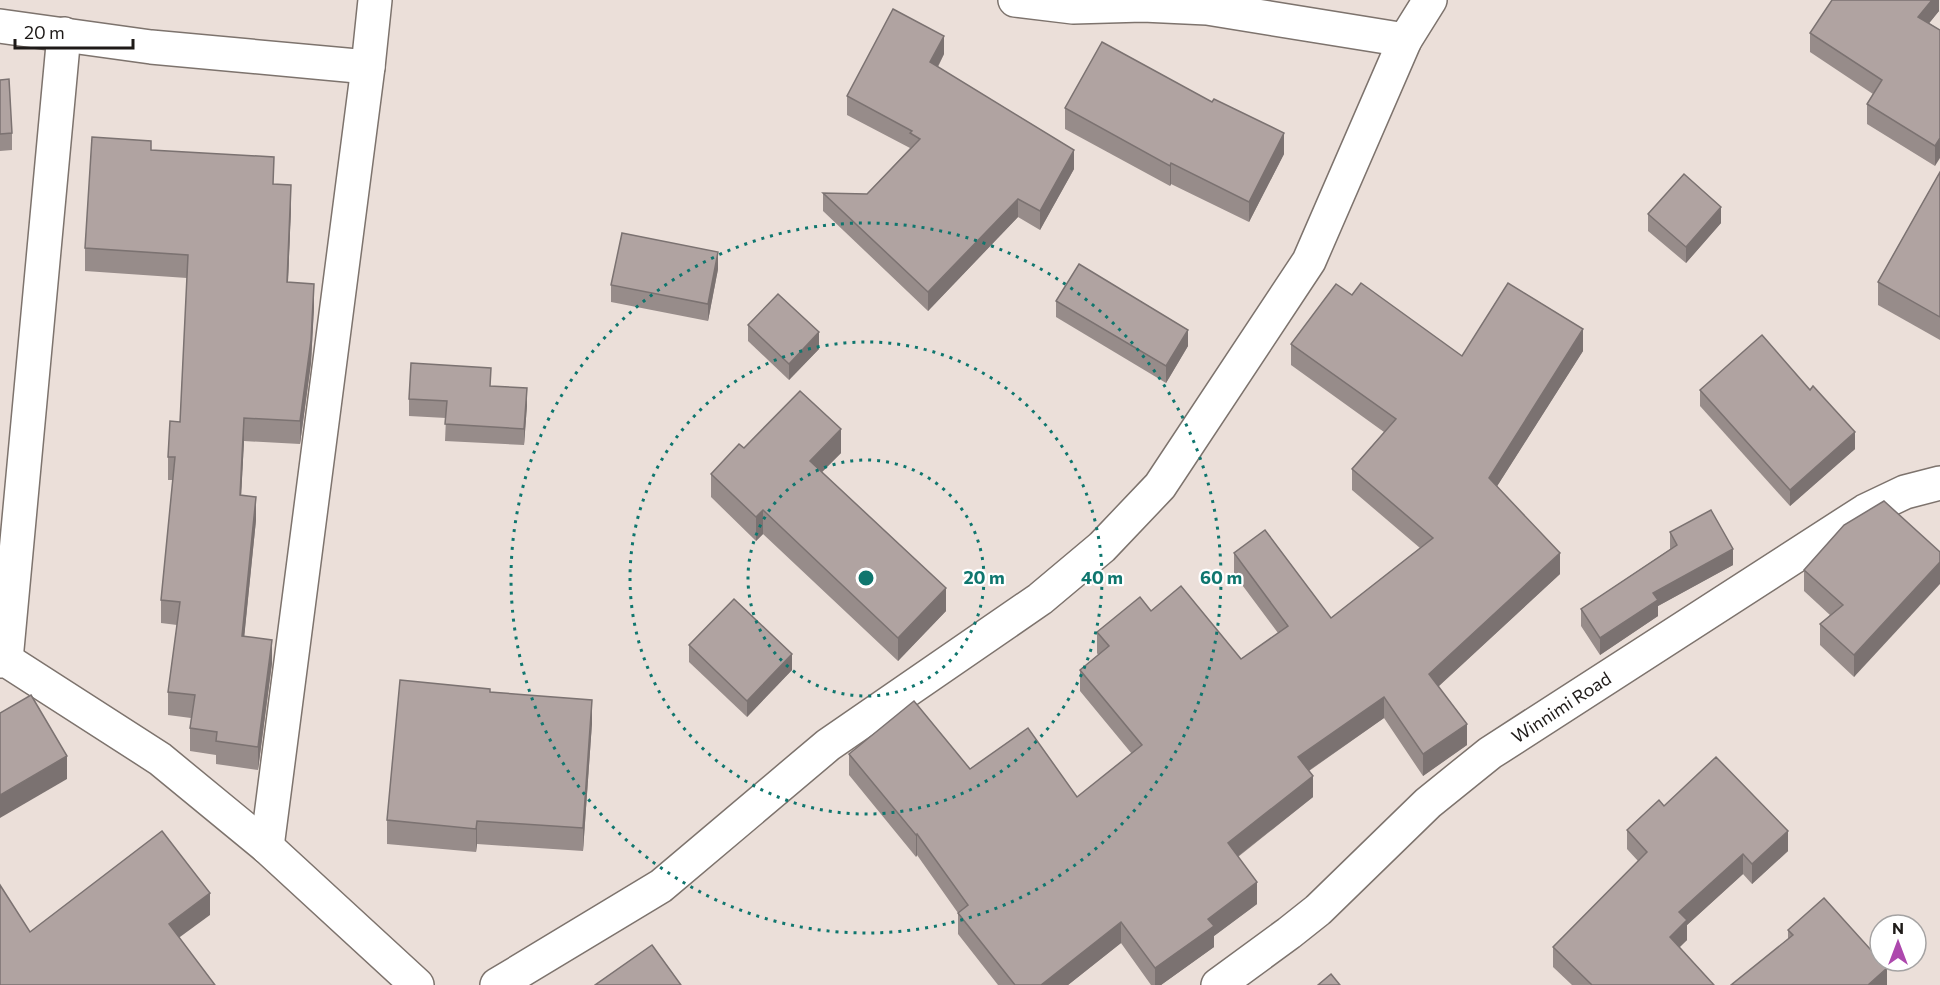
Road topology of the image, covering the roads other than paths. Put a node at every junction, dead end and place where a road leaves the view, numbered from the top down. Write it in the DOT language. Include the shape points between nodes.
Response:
graph roads {
  1 [pos="375,0"];
  2 [pos="1015,0"];
  3 [pos="1430,0"];
  4 [pos="0,26"];
  5 [pos="64,33"];
  6 [pos="1405,40"];
  7 [pos="368,67"];
  8 [pos="1940,483"];
  9 [pos="3,661"];
  10 [pos="267,847"];
  11 [pos="417,985"];
  12 [pos="497,985"];
  13 [pos="1218,985"];
  1 -- 7 [label="street"];
  2 -- 6 [label="street" via="1073,7 1207,8"];
  3 -- 6 [label="street"];
  4 -- 5 [label="street"];
  5 -- 7 [label="street" via="151,47"];
  5 -- 9 [label="street"];
  6 -- 12 [label="street" via="1309,261 1160,486 1102,547 1040,599 828,745 661,886"];
  7 -- 10 [label="street"];
  8 -- 13 [label="street, Winnimi Road" via="1905,492 1865,511 1490,753 1428,803 1318,910"];
  9 -- 10 [label="street" via="160,759"];
  10 -- 11 [label="street"];
}
